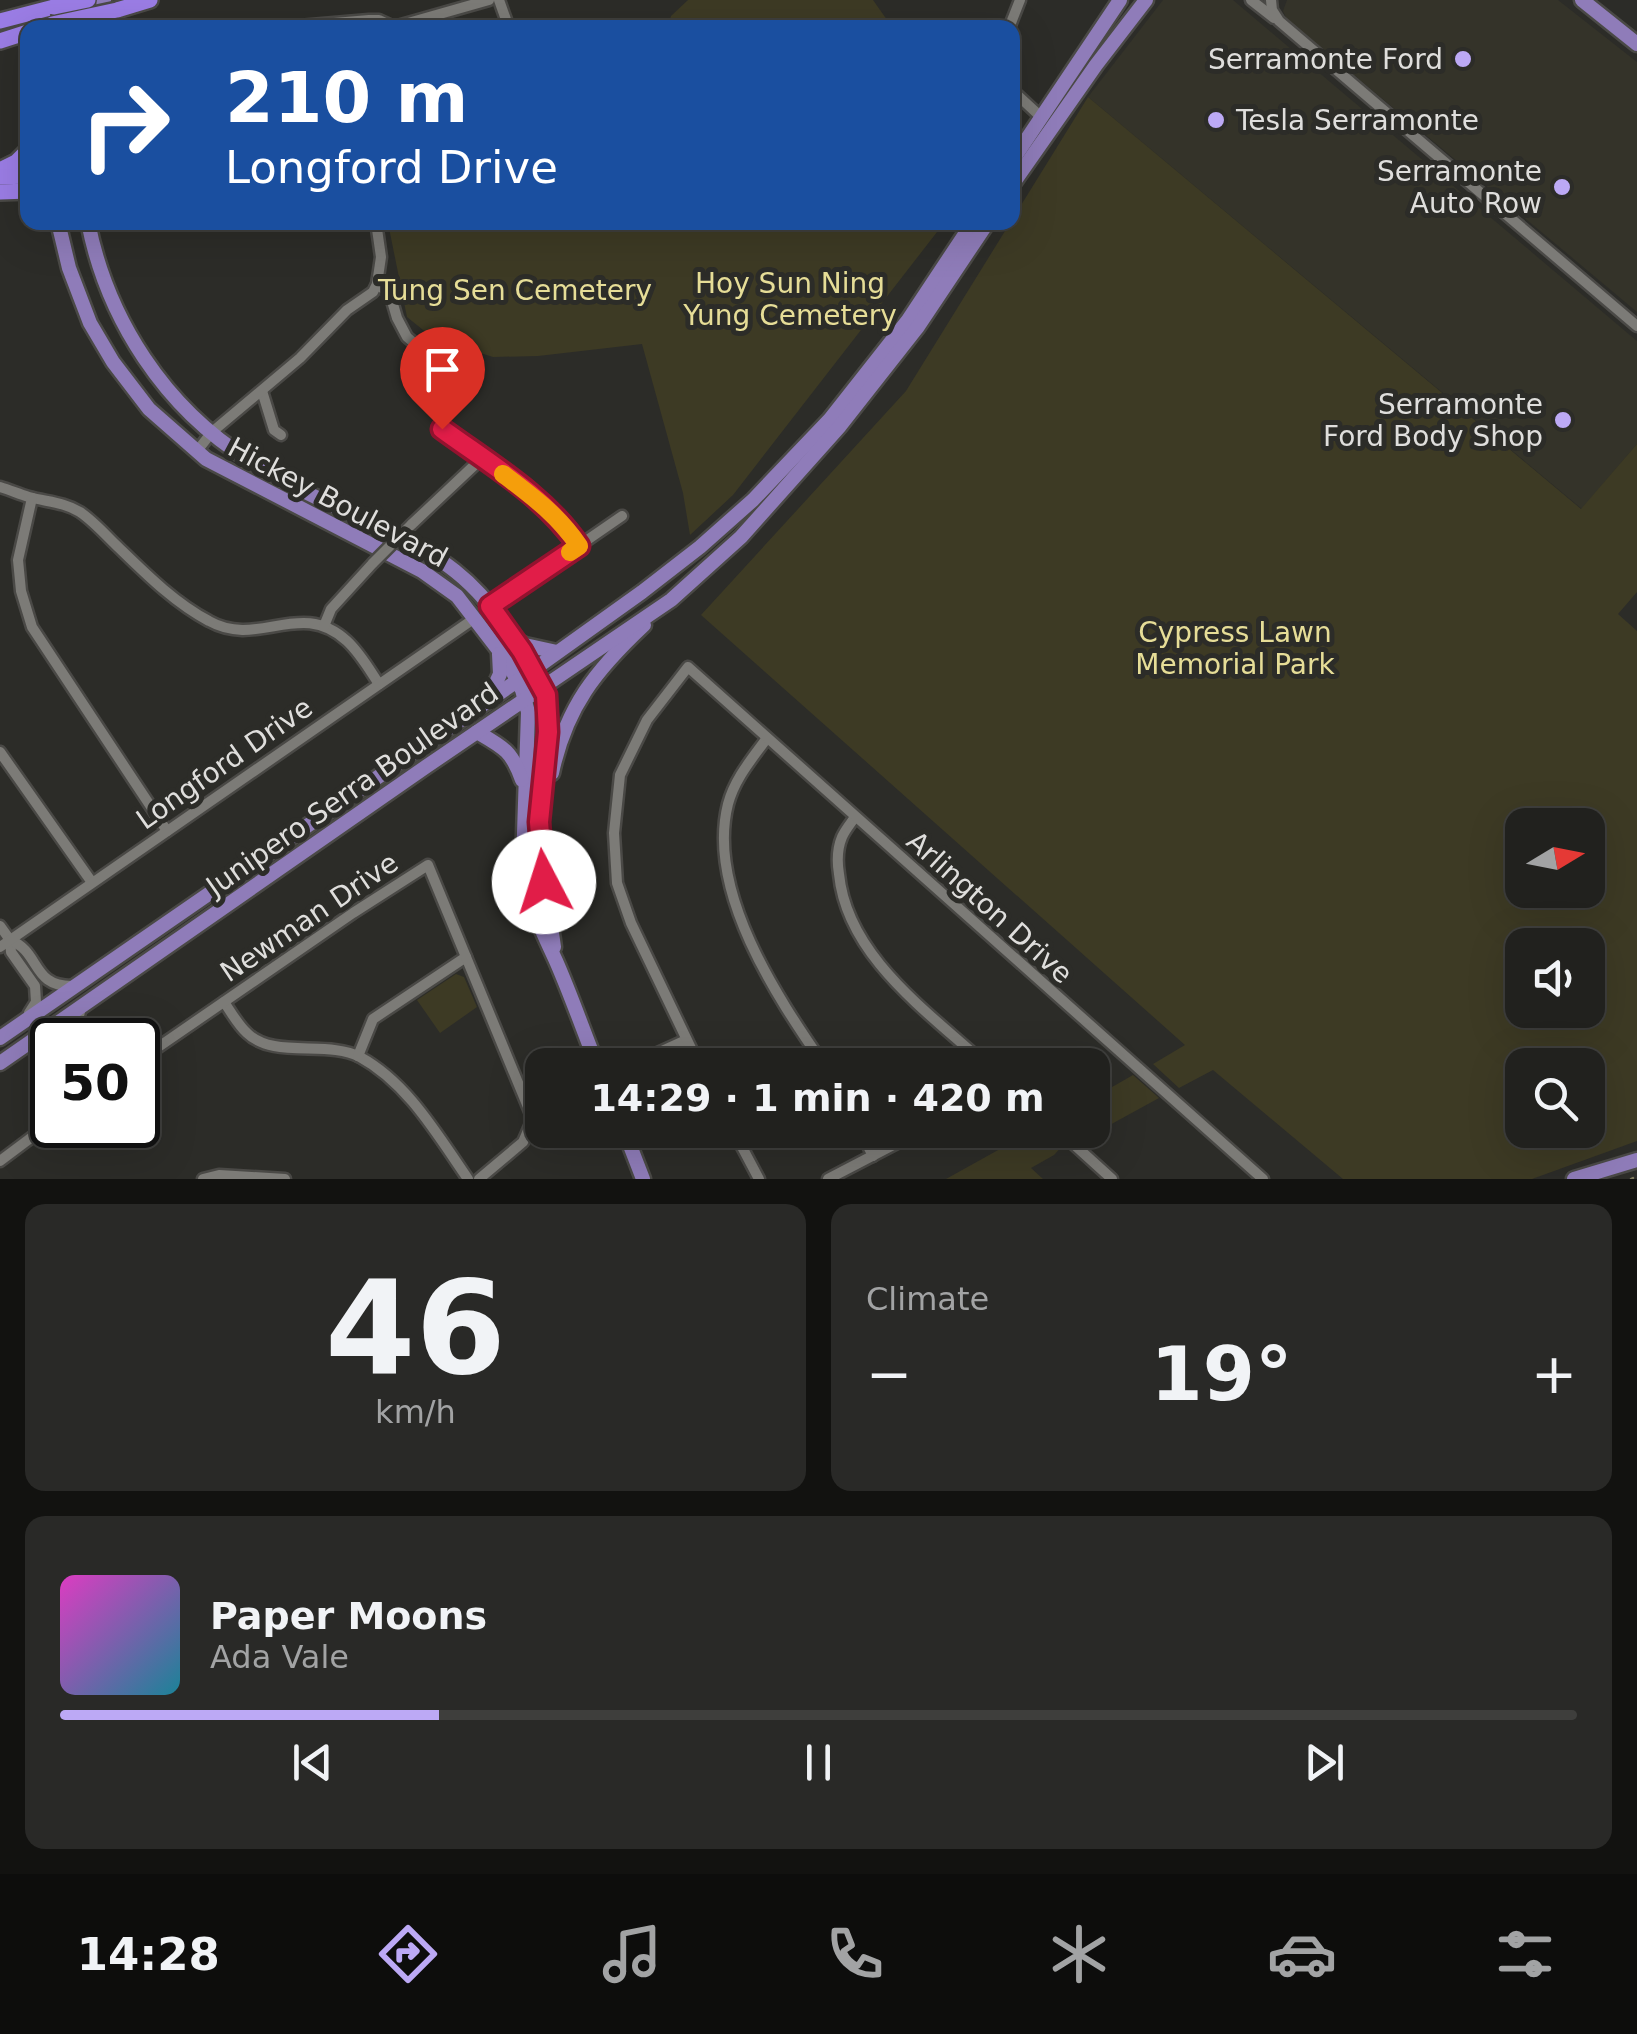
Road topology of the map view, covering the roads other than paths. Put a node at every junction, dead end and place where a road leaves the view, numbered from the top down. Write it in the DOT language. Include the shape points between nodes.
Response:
graph roads {
  1 [pos="88,0"];
  2 [pos="150,0"];
  3 [pos="489,0"];
  4 [pos="1120,0"];
  5 [pos="1146,0"];
  6 [pos="1251,0"];
  7 [pos="1271,0"];
  8 [pos="1582,0"];
  9 [pos="111,5"];
  10 [pos="70,20"];
  11 [pos="419,20"];
  12 [pos="0,21"];
  13 [pos="1278,22"];
  14 [pos="1637,44"];
  15 [pos="1020,97"];
  16 [pos="1041,117"];
  17 [pos="1020,150"];
  18 [pos="20,158"];
  19 [pos="0,174"];
  20 [pos="1020,174"];
  21 [pos="60,230"];
  22 [pos="90,230"];
  23 [pos="377,230"];
  24 [pos="968,230"];
  25 [pos="983,230"];
  26 [pos="377,284"];
  27 [pos="1637,326"];
  28 [pos="432,358"];
  29 [pos="262,391"];
  30 [pos="442,429"];
  31 [pos="212,432"];
  32 [pos="281,435"];
  33 [pos="197,451"];
  34 [pos="482,458"];
  35 [pos="0,487"];
  36 [pos="32,498"];
  37 [pos="622,516"];
  38 [pos="579,546"];
  39 [pos="671,600"];
  40 [pos="490,606"];
  41 [pos="475,618"];
  42 [pos="324,626"];
  43 [pos="514,640"];
  44 [pos="498,648"];
  45 [pos="557,652"];
  46 [pos="533,670"];
  47 [pos="518,681"];
  48 [pos="380,684"];
  49 [pos="544,687"];
  50 [pos="525,700"];
  51 [pos="486,702"];
  52 [pos="477,732"];
  53 [pos="768,738"];
  54 [pos="0,752"];
  55 [pos="524,786"];
  56 [pos="540,812"];
  57 [pos="855,817"];
  58 [pos="166,831"];
  59 [pos="91,881"];
  60 [pos="0,926"];
  61 [pos="5,943"];
  62 [pos="466,957"];
  63 [pos="556,962"];
  64 [pos="79,986"];
  65 [pos="224,1002"];
  66 [pos="82,1006"];
  67 [pos="65,1018"];
  68 [pos="77,1018"];
  69 [pos="23,1022"];
  70 [pos="0,1038"];
  71 [pos="686,1040"];
  72 [pos="30,1043"];
  73 [pos="160,1046"];
  74 [pos="590,1048"];
  75 [pos="668,1048"];
  76 [pos="690,1048"];
  77 [pos="812,1048"];
  78 [pos="967,1048"];
  79 [pos="358,1056"];
  80 [pos="0,1063"];
  81 [pos="525,1088"];
  82 [pos="30,1138"];
  83 [pos="525,1140"];
  84 [pos="631,1148"];
  85 [pos="743,1148"];
  86 [pos="869,1148"];
  87 [pos="888,1148"];
  88 [pos="1078,1148"];
  89 [pos="873,1156"];
  90 [pos="1637,1160"];
  91 [pos="0,1161"];
  92 [pos="1637,1169"];
  93 [pos="202,1179"];
  94 [pos="286,1179"];
  95 [pos="468,1179"];
  96 [pos="479,1179"];
  97 [pos="642,1179"];
  98 [pos="759,1179"];
  99 [pos="828,1179"];
  100 [pos="1112,1179"];
  101 [pos="1263,1179"];
  102 [pos="1574,1179"];
  103 [pos="1604,1179"];
  1 -- 12 [label="highway, bridge"];
  2 -- 9 [label="highway"];
  3 -- 11 [label="street"];
  4 -- 16 [label="main road"];
  5 -- 20 [label="main road"];
  6 -- 13 [label="street"];
  7 -- 13 [label="street"];
  8 -- 14 [label="main road"];
  9 -- 10 [label="highway, bridge"];
  13 -- 27 [label="street"];
  15 -- 16 [label="street"];
  16 -- 17 [label="main road"];
  18 -- 19 [label="highway"];
  21 -- 33 [label="main road, Hickey Boulevard" via="75,288 105,350 149,409"];
  22 -- 31 [label="main road, Hickey Boulevard" via="124,326 170,393"];
  23 -- 26 [label="street"];
  24 -- 45 [label="main road, Junipero Serra Boulevard" via="882,356 805,448 700,547"];
  25 -- 39 [label="main road, Junipero Serra Boulevard" via="840,426 741,537"];
  26 -- 28 [label="street" via="390,294 408,337"];
  26 -- 29 [label="street"];
  29 -- 31 [label="street"];
  29 -- 32 [label="street"];
  30 -- 34 [label="street"];
  31 -- 33 [label="street"];
  31 -- 40 [label="main road, Hickey Boulevard" via="271,474 437,558"];
  33 -- 41 [label="main road, Hickey Boulevard" via="422,571"];
  34 -- 38 [label="street" via="543,504"];
  34 -- 42 [label="street, bridge" via="331,608"];
  35 -- 36 [label="street"];
  36 -- 42 [label="street" via="80,512 210,622 252,631 298,622"];
  36 -- 58 [label="street" via="18,560 32,627"];
  37 -- 38 [label="street"];
  38 -- 40 [label="street"];
  39 -- 49 [label="main road, Junipero Serra Boulevard"];
  39 -- 56 [label="main road" via="580,697"];
  40 -- 43 [label="main road, Hickey Boulevard"];
  41 -- 44 [label="main road, Hickey Boulevard"];
  41 -- 48 [label="street, Longford Drive"];
  42 -- 48 [label="street" via="346,640"];
  43 -- 45 [label="main road"];
  43 -- 46 [label="main road, Hickey Boulevard"];
  44 -- 47 [label="main road, Hickey Boulevard"];
  44 -- 51 [label="main road" via="500,674"];
  45 -- 46 [label="main road, Junipero Serra Boulevard"];
  46 -- 47 [label="main road, Junipero Serra Boulevard"];
  46 -- 49 [label="main road, Hickey Boulevard"];
  47 -- 50 [label="main road, Hickey Boulevard"];
  47 -- 51 [label="main road, Junipero Serra Boulevard"];
  48 -- 58 [label="street, Longford Drive"];
  49 -- 50 [label="main road, Junipero Serra Boulevard"];
  49 -- 56 [label="main road, Hickey Boulevard" via="549,722"];
  50 -- 52 [label="main road, Junipero Serra Boulevard"];
  50 -- 55 [label="main road, Hickey Boulevard"];
  51 -- 64 [label="main road, Junipero Serra Boulevard"];
  52 -- 55 [label="main road" via="514,758"];
  52 -- 66 [label="main road, Junipero Serra Boulevard"];
  53 -- 57 [label="street, Arlington Drive"];
  53 -- 71 [label="street, Arlington Drive" via="688,666 647,720 620,775 617,884"];
  53 -- 77 [label="street" via="739,776 722,839 734,899 754,950"];
  54 -- 59 [label="street"];
  55 -- 63 [label="main road, Hickey Boulevard" via="525,884"];
  56 -- 63 [label="main road, Hickey Boulevard"];
  57 -- 78 [label="street" via="837,858 844,901 865,946 886,974"];
  57 -- 101 [label="street, Arlington Drive"];
  58 -- 59 [label="street, Longford Drive"];
  59 -- 61 [label="street, Longford Drive"];
  60 -- 61 [label="street"];
  61 -- 64 [label="street" via="21,944 52,984"];
  61 -- 69 [label="street" via="37,994"];
  62 -- 65 [label="street, Newman Drive" via="428,865"];
  62 -- 79 [label="street" via="373,1019"];
  62 -- 81 [label="street, Newman Drive"];
  63 -- 74 [label="main road, Hickey Boulevard"];
  64 -- 69 [label="main road, Junipero Serra Boulevard"];
  65 -- 73 [label="street, Newman Drive"];
  65 -- 79 [label="street" via="254,1038"];
  66 -- 67 [label="main road, Junipero Serra Boulevard"];
  66 -- 68 [label="street"];
  69 -- 70 [label="main road, Junipero Serra Boulevard"];
  71 -- 75 [label="street"];
  71 -- 76 [label="street"];
  72 -- 80 [label="main road, Junipero Serra Boulevard"];
  79 -- 95 [label="street" via="420,1112"];
  82 -- 91 [label="street"];
  83 -- 96 [label="street"];
  84 -- 97 [label="main road"];
  85 -- 98 [label="street"];
  86 -- 89 [label="street"];
  87 -- 89 [label="street"];
  88 -- 100 [label="street"];
  89 -- 99 [label="street"];
  90 -- 102 [label="main road"];
  92 -- 103 [label="main road"];
  93 -- 94 [label="street"];
}
